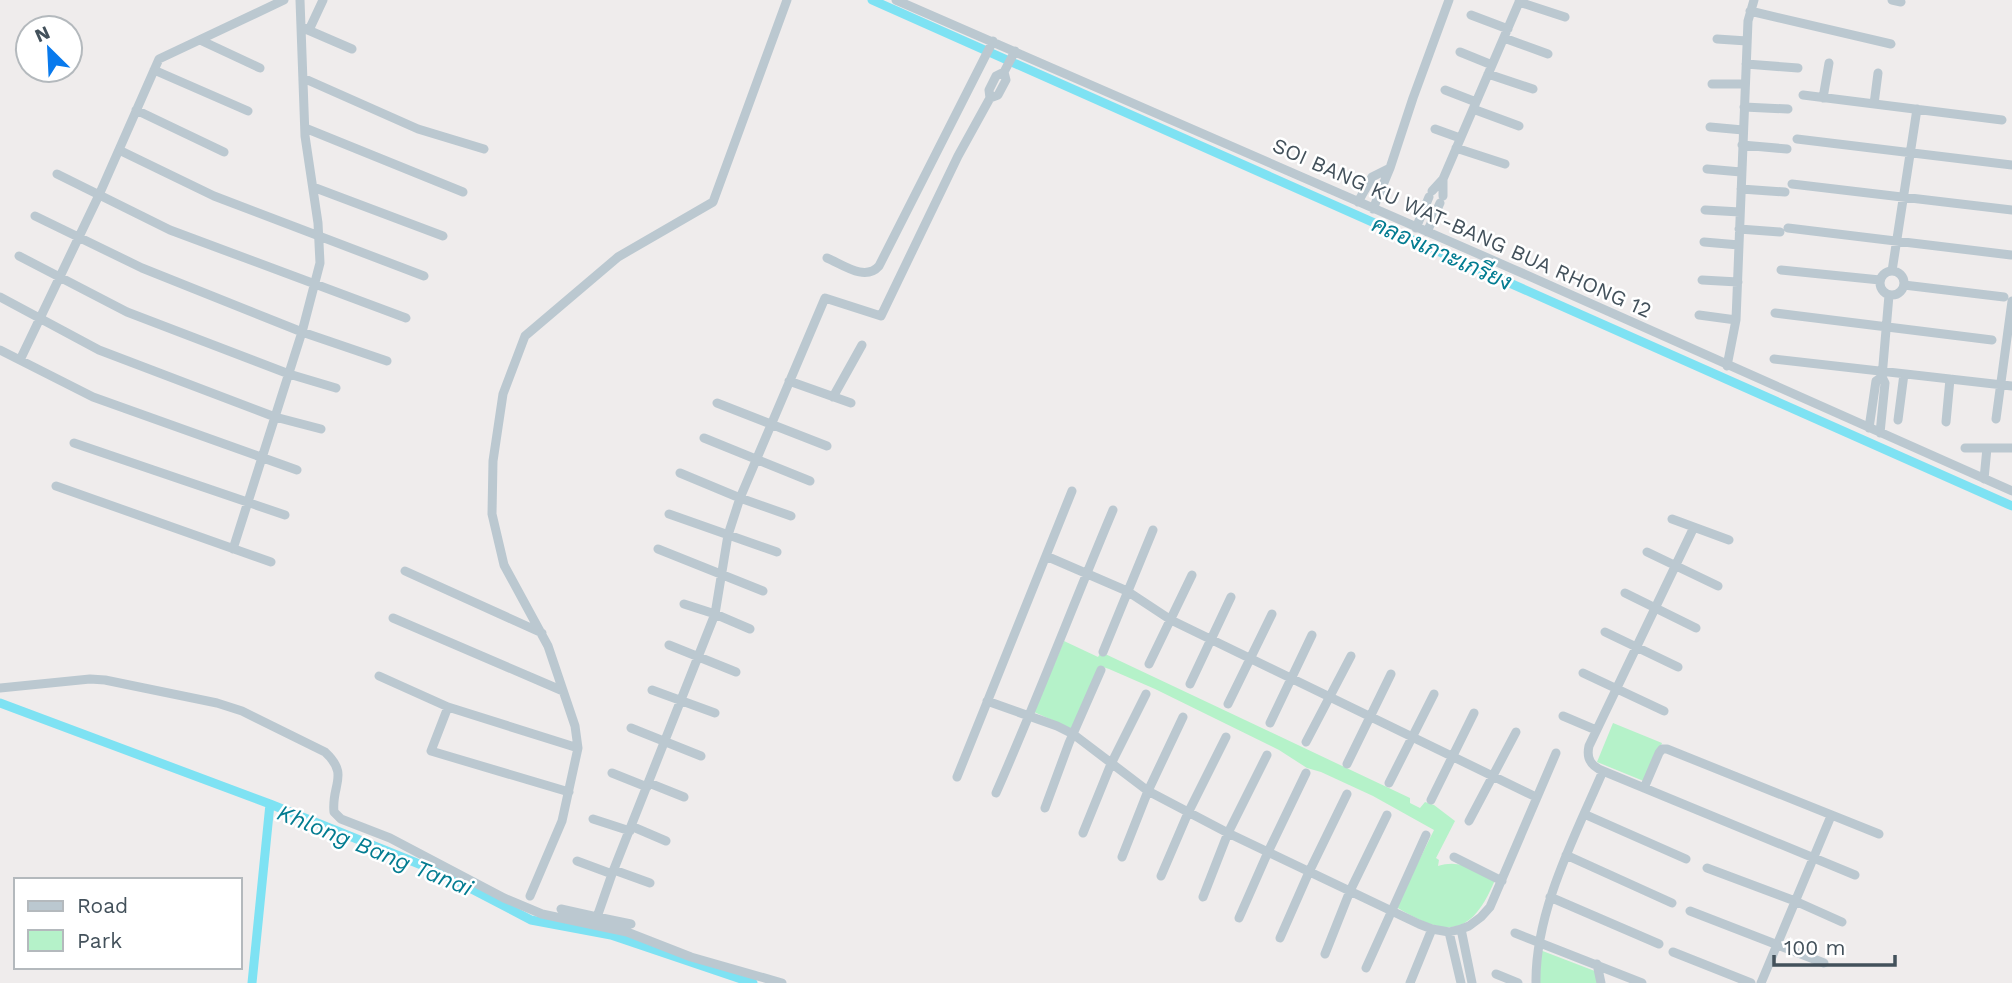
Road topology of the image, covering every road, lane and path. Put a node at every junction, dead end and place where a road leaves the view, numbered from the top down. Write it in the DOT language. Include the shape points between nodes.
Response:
graph roads {
  1 [pos="284,0"];
  2 [pos="300,0"];
  3 [pos="323,0"];
  4 [pos="787,0"];
  5 [pos="896,0"];
  6 [pos="1448,0"];
  7 [pos="1754,0"];
  8 [pos="1520,1"];
  9 [pos="1750,11"];
  10 [pos="1471,15"];
  11 [pos="1565,17"];
  12 [pos="305,29"];
  13 [pos="1506,33"];
  14 [pos="1717,39"];
  15 [pos="200,40"];
  16 [pos="1747,41"];
  17 [pos="991,44"];
  18 [pos="1891,44"];
  19 [pos="352,49"];
  20 [pos="1460,52"];
  21 [pos="1548,54"];
  22 [pos="1013,55"];
  23 [pos="1829,63"];
  24 [pos="1746,64"];
  25 [pos="260,68"];
  26 [pos="1798,68"];
  27 [pos="154,70"];
  28 [pos="1490,70"];
  29 [pos="1878,73"];
  30 [pos="303,78"];
  31 [pos="1712,84"];
  32 [pos="1745,84"];
  33 [pos="1533,89"];
  34 [pos="1445,90"];
  35 [pos="1803,95"];
  36 [pos="1823,98"];
  37 [pos="1874,104"];
  38 [pos="1474,106"];
  39 [pos="1744,107"];
  40 [pos="1787,109"];
  41 [pos="136,110"];
  42 [pos="1917,110"];
  43 [pos="247,111"];
  44 [pos="2002,120"];
  45 [pos="1519,125"];
  46 [pos="1710,127"];
  47 [pos="305,128"];
  48 [pos="1435,129"];
  49 [pos="1743,130"];
  50 [pos="1460,138"];
  51 [pos="1797,139"];
  52 [pos="1742,145"];
  53 [pos="1456,148"];
  54 [pos="484,149"];
  55 [pos="1787,149"];
  56 [pos="119,150"];
  57 [pos="224,152"];
  58 [pos="1911,154"];
  59 [pos="1504,164"];
  60 [pos="2012,165"];
  61 [pos="1390,168"];
  62 [pos="1707,169"];
  63 [pos="1741,172"];
  64 [pos="57,174"];
  65 [pos="1443,179"];
  66 [pos="313,187"];
  67 [pos="1741,189"];
  68 [pos="463,192"];
  69 [pos="99,195"];
  70 [pos="1903,197"];
  71 [pos="1358,202"];
  72 [pos="1373,209"];
  73 [pos="1705,210"];
  74 [pos="2012,211"];
  75 [pos="1740,212"];
  76 [pos="35,216"];
  77 [pos="1416,228"];
  78 [pos="1739,229"];
  79 [pos="1427,232"];
  80 [pos="443,236"];
  81 [pos="319,237"];
  82 [pos="79,238"];
  83 [pos="1897,241"];
  84 [pos="1704,242"];
  85 [pos="1739,245"];
  86 [pos="2011,255"];
  87 [pos="19,256"];
  88 [pos="827,258"];
  89 [pos="1781,270"];
  90 [pos="1892,271"];
  91 [pos="424,276"];
  92 [pos="60,277"];
  93 [pos="1702,280"];
  94 [pos="1880,280"];
  95 [pos="1738,282"];
  96 [pos="315,283"];
  97 [pos="1904,285"];
  98 [pos="1889,295"];
  99 [pos="0,298"];
  100 [pos="2008,299"];
  101 [pos="1775,313"];
  102 [pos="1699,315"];
  103 [pos="406,318"];
  104 [pos="40,319"];
  105 [pos="1736,320"];
  106 [pos="1885,327"];
  107 [pos="302,332"];
  108 [pos="1992,340"];
  109 [pos="862,345"];
  110 [pos="0,350"];
  111 [pos="1774,359"];
  112 [pos="20,360"];
  113 [pos="387,361"];
  114 [pos="1727,366"];
  115 [pos="289,373"];
  116 [pos="1882,374"];
  117 [pos="1904,374"];
  118 [pos="1950,379"];
  119 [pos="789,380"];
  120 [pos="2000,384"];
  121 [pos="2012,386"];
  122 [pos="336,388"];
  123 [pos="833,397"];
  124 [pos="717,403"];
  125 [pos="851,403"];
  126 [pos="275,417"];
  127 [pos="1898,419"];
  128 [pos="1996,419"];
  129 [pos="1947,422"];
  130 [pos="771,424"];
  131 [pos="1869,428"];
  132 [pos="321,429"];
  133 [pos="1880,433"];
  134 [pos="704,438"];
  135 [pos="74,443"];
  136 [pos="827,446"];
  137 [pos="1965,448"];
  138 [pos="1987,448"];
  139 [pos="2012,448"];
  140 [pos="262,458"];
  141 [pos="757,460"];
  142 [pos="297,470"];
  143 [pos="680,473"];
  144 [pos="1984,479"];
  145 [pos="810,481"];
  146 [pos="56,486"];
  147 [pos="1072,491"];
  148 [pos="2012,491"];
  149 [pos="740,498"];
  150 [pos="248,502"];
  151 [pos="1113,510"];
  152 [pos="669,514"];
  153 [pos="285,515"];
  154 [pos="791,516"];
  155 [pos="1672,519"];
  156 [pos="1694,527"];
  157 [pos="1153,530"];
  158 [pos="728,535"];
  159 [pos="1729,540"];
  160 [pos="233,549"];
  161 [pos="658,550"];
  162 [pos="777,552"];
  163 [pos="1647,552"];
  164 [pos="1046,556"];
  165 [pos="271,562"];
  166 [pos="1674,566"];
  167 [pos="405,572"];
  168 [pos="1087,573"];
  169 [pos="721,575"];
  170 [pos="1192,575"];
  171 [pos="1718,586"];
  172 [pos="763,591"];
  173 [pos="1127,591"];
  174 [pos="1625,593"];
  175 [pos="1231,597"];
  176 [pos="684,604"];
  177 [pos="1654,608"];
  178 [pos="715,614"];
  179 [pos="1272,614"];
  180 [pos="393,618"];
  181 [pos="1171,620"];
  182 [pos="1696,628"];
  183 [pos="750,629"];
  184 [pos="1605,632"];
  185 [pos="542,633"];
  186 [pos="1312,635"];
  187 [pos="1211,639"];
  188 [pos="669,645"];
  189 [pos="1635,647"];
  190 [pos="1103,652"];
  191 [pos="1351,656"];
  192 [pos="699,657"];
  193 [pos="1251,659"];
  194 [pos="1149,663"];
  195 [pos="1678,667"];
  196 [pos="1101,670"];
  197 [pos="736,672"];
  198 [pos="1583,673"];
  199 [pos="1391,674"];
  200 [pos="379,676"];
  201 [pos="1291,678"];
  202 [pos="1190,684"];
  203 [pos="0,688"];
  204 [pos="1616,688"];
  205 [pos="652,690"];
  206 [pos="563,691"];
  207 [pos="1146,694"];
  208 [pos="1434,694"];
  209 [pos="1331,697"];
  210 [pos="682,700"];
  211 [pos="987,701"];
  212 [pos="1227,704"];
  213 [pos="448,707"];
  214 [pos="1664,711"];
  215 [pos="715,713"];
  216 [pos="1474,713"];
  217 [pos="1030,716"];
  218 [pos="1563,716"];
  219 [pos="1183,717"];
  220 [pos="1370,718"];
  221 [pos="1270,723"];
  222 [pos="631,728"];
  223 [pos="1596,730"];
  224 [pos="1516,733"];
  225 [pos="1073,734"];
  226 [pos="1226,737"];
  227 [pos="1412,738"];
  228 [pos="665,742"];
  229 [pos="1306,742"];
  230 [pos="578,748"];
  231 [pos="1556,753"];
  232 [pos="1267,755"];
  233 [pos="701,756"];
  234 [pos="1452,757"];
  235 [pos="1111,764"];
  236 [pos="1347,764"];
  237 [pos="1602,771"];
  238 [pos="612,773"];
  239 [pos="1306,773"];
  240 [pos="1492,776"];
  241 [pos="957,777"];
  242 [pos="1389,783"];
  243 [pos="648,785"];
  244 [pos="1644,788"];
  245 [pos="569,792"];
  246 [pos="1148,792"];
  247 [pos="996,793"];
  248 [pos="1347,794"];
  249 [pos="684,797"];
  250 [pos="1536,797"];
  251 [pos="1431,800"];
  252 [pos="1045,808"];
  253 [pos="1188,813"];
  254 [pos="1584,814"];
  255 [pos="1387,815"];
  256 [pos="1831,816"];
  257 [pos="593,819"];
  258 [pos="1469,821"];
  259 [pos="630,829"];
  260 [pos="1228,833"];
  261 [pos="1083,834"];
  262 [pos="1879,834"];
  263 [pos="1426,835"];
  264 [pos="666,841"];
  265 [pos="1268,852"];
  266 [pos="1566,855"];
  267 [pos="1122,857"];
  268 [pos="1454,858"];
  269 [pos="1686,859"];
  270 [pos="1813,859"];
  271 [pos="577,860"];
  272 [pos="1707,868"];
  273 [pos="613,872"];
  274 [pos="1310,872"];
  275 [pos="1855,875"];
  276 [pos="1161,876"];
  277 [pos="1502,881"];
  278 [pos="650,883"];
  279 [pos="1350,891"];
  280 [pos="530,896"];
  281 [pos="1203,897"];
  282 [pos="1550,897"];
  283 [pos="1796,901"];
  284 [pos="1672,903"];
  285 [pos="561,909"];
  286 [pos="1391,910"];
  287 [pos="1689,911"];
  288 [pos="597,917"];
  289 [pos="1239,918"];
  290 [pos="1842,922"];
  291 [pos="631,924"];
  292 [pos="1432,929"];
  293 [pos="1461,929"];
  294 [pos="1449,932"];
  295 [pos="1515,933"];
  296 [pos="1280,938"];
  297 [pos="1540,943"];
  298 [pos="1777,943"];
  299 [pos="1659,944"];
  300 [pos="1673,952"];
  301 [pos="1325,954"];
  302 [pos="1824,963"];
  303 [pos="1597,964"];
  304 [pos="1366,968"];
  305 [pos="1496,974"];
  306 [pos="782,983"];
  307 [pos="1410,983"];
  308 [pos="1461,983"];
  309 [pos="1472,983"];
  310 [pos="1518,983"];
  311 [pos="1536,983"];
  312 [pos="1601,983"];
  313 [pos="1642,983"];
  314 [pos="1751,983"];
  315 [pos="1761,983"];
  1 -- 15 [label="street"];
  2 -- 12 [label="street"];
  3 -- 12 [label="street"];
  4 -- 185 [label="street" via="713,202 618,257 525,336 503,394 493,461 492,514 505,565"];
  5 -- 17 [label="street, SOI BANG KU WAT-BANG BUA RHONG 12"];
  6 -- 61 [label="street"];
  7 -- 9 [label="street"];
  8 -- 11 [label="street"];
  8 -- 13 [label="street"];
  9 -- 16 [label="street"];
  9 -- 18 [label="street"];
  10 -- 13 [label="street"];
  12 -- 19 [label="street"];
  12 -- 30 [label="street"];
  13 -- 21 [label="street"];
  13 -- 28 [label="street"];
  14 -- 16 [label="street"];
  15 -- 25 [label="street"];
  15 -- 27 [label="street" via="159,59"];
  16 -- 24 [label="street"];
  17 -- 22 [label="street, SOI BANG KU WAT-BANG BUA RHONG 12"];
  17 -- 88 [label="street" via="875,271 863,274"];
  20 -- 28 [label="street"];
  22 -- 71 [label="street, SOI BANG KU WAT-BANG BUA RHONG 12"];
  22 -- 119 [label="street" via="1005,71 996,76 990,98 881,316 825,298"];
  23 -- 36 [label="street"];
  24 -- 26 [label="street"];
  24 -- 32 [label="street"];
  27 -- 41 [label="street"];
  27 -- 43 [label="street"];
  28 -- 33 [label="street"];
  28 -- 38 [label="street"];
  29 -- 37 [label="street"];
  30 -- 47 [label="street"];
  30 -- 54 [label="street" via="418,129"];
  31 -- 32 [label="street"];
  32 -- 39 [label="street"];
  34 -- 38 [label="street"];
  35 -- 36 [label="street"];
  36 -- 37 [label="street"];
  37 -- 42 [label="street"];
  38 -- 45 [label="street"];
  38 -- 50 [label="street"];
  39 -- 40 [label="street"];
  39 -- 49 [label="street"];
  41 -- 56 [label="street"];
  41 -- 57 [label="street"];
  42 -- 44 [label="street"];
  42 -- 58 [label="street"];
  46 -- 49 [label="street"];
  47 -- 66 [label="street"];
  47 -- 68 [label="street"];
  48 -- 50 [label="street"];
  49 -- 52 [label="street"];
  50 -- 53 [label="street"];
  51 -- 58 [label="street"];
  52 -- 55 [label="street"];
  52 -- 63 [label="street"];
  53 -- 59 [label="street"];
  53 -- 65 [label="street"];
  56 -- 69 [label="street"];
  56 -- 81 [label="street" via="214,196"];
  58 -- 60 [label="street"];
  58 -- 70 [label="street"];
  61 -- 71 [label="street" via="1372,177"];
  61 -- 72 [label="street"];
  62 -- 63 [label="street"];
  63 -- 67 [label="street"];
  64 -- 69 [label="street"];
  65 -- 77 [label="street"];
  65 -- 79 [label="street" via="1442,199"];
  66 -- 80 [label="street"];
  66 -- 81 [label="street"];
  67 -- 70 [label="street"];
  67 -- 75 [label="street"];
  69 -- 82 [label="street"];
  69 -- 96 [label="street" via="170,230"];
  70 -- 74 [label="street"];
  70 -- 83 [label="street"];
  71 -- 72 [label="street, SOI BANG KU WAT-BANG BUA RHONG 12"];
  72 -- 77 [label="street, SOI BANG KU WAT-BANG BUA RHONG 12"];
  73 -- 75 [label="street"];
  75 -- 78 [label="street"];
  76 -- 82 [label="street"];
  77 -- 79 [label="street, SOI BANG KU WAT-BANG BUA RHONG 12"];
  78 -- 83 [label="street"];
  78 -- 85 [label="street"];
  79 -- 114 [label="street, SOI BANG KU WAT-BANG BUA RHONG 12"];
  81 -- 91 [label="street"];
  81 -- 96 [label="street"];
  82 -- 92 [label="street"];
  82 -- 107 [label="street"];
  83 -- 86 [label="street"];
  83 -- 90 [label="street"];
  84 -- 85 [label="street"];
  85 -- 95 [label="street"];
  87 -- 92 [label="street"];
  89 -- 94 [label="street"];
  90 -- 94 [label="street"];
  90 -- 97 [label="street" via="1900,274"];
  92 -- 104 [label="street"];
  92 -- 115 [label="street" via="127,312"];
  93 -- 95 [label="street"];
  94 -- 98 [label="street" via="1882,292"];
  95 -- 105 [label="street"];
  96 -- 103 [label="street"];
  96 -- 107 [label="street"];
  97 -- 98 [label="street" via="1900,292"];
  97 -- 100 [label="street"];
  98 -- 106 [label="street"];
  99 -- 104 [label="street"];
  100 -- 120 [label="street"];
  101 -- 106 [label="street"];
  102 -- 105 [label="street"];
  104 -- 112 [label="street"];
  104 -- 126 [label="street" via="99,350"];
  105 -- 114 [label="street"];
  106 -- 108 [label="street"];
  106 -- 116 [label="street"];
  107 -- 113 [label="street"];
  107 -- 115 [label="street"];
  109 -- 123 [label="street"];
  110 -- 112 [label="street"];
  111 -- 116 [label="street"];
  112 -- 140 [label="street" via="93,397"];
  114 -- 131 [label="street, SOI BANG KU WAT-BANG BUA RHONG 12"];
  115 -- 122 [label="street"];
  115 -- 126 [label="street"];
  116 -- 117 [label="street"];
  116 -- 131 [label="street" via="1876,381"];
  116 -- 133 [label="street"];
  117 -- 118 [label="street"];
  117 -- 127 [label="street"];
  118 -- 120 [label="street"];
  118 -- 129 [label="street"];
  119 -- 123 [label="street"];
  119 -- 130 [label="street"];
  120 -- 121 [label="street"];
  120 -- 128 [label="street"];
  123 -- 125 [label="street"];
  124 -- 130 [label="street"];
  126 -- 132 [label="street"];
  126 -- 140 [label="street"];
  130 -- 136 [label="street"];
  130 -- 141 [label="street"];
  131 -- 133 [label="street, SOI BANG KU WAT-BANG BUA RHONG 12"];
  133 -- 144 [label="street, SOI BANG KU WAT-BANG BUA RHONG 12"];
  134 -- 141 [label="street"];
  135 -- 150 [label="street"];
  137 -- 138 [label="street"];
  138 -- 139 [label="street"];
  138 -- 144 [label="street"];
  140 -- 142 [label="street"];
  140 -- 150 [label="street"];
  141 -- 145 [label="street"];
  141 -- 149 [label="street"];
  143 -- 149 [label="street"];
  144 -- 148 [label="street, SOI BANG KU WAT-BANG BUA RHONG 12"];
  146 -- 160 [label="street"];
  147 -- 164 [label="street"];
  149 -- 154 [label="street"];
  149 -- 158 [label="street"];
  150 -- 153 [label="street"];
  150 -- 160 [label="street"];
  151 -- 168 [label="street"];
  152 -- 158 [label="street"];
  155 -- 156 [label="street"];
  156 -- 159 [label="street"];
  156 -- 166 [label="street"];
  157 -- 173 [label="street"];
  158 -- 162 [label="street"];
  158 -- 169 [label="street"];
  160 -- 165 [label="street"];
  161 -- 169 [label="street"];
  163 -- 166 [label="street"];
  164 -- 168 [label="street"];
  164 -- 211 [label="street"];
  166 -- 171 [label="street"];
  166 -- 177 [label="street"];
  167 -- 185 [label="street"];
  168 -- 173 [label="street"];
  168 -- 217 [label="street"];
  169 -- 172 [label="street"];
  169 -- 178 [label="street"];
  170 -- 181 [label="street"];
  173 -- 181 [label="street"];
  173 -- 190 [label="street"];
  174 -- 177 [label="street"];
  175 -- 187 [label="street"];
  176 -- 178 [label="street"];
  177 -- 182 [label="street"];
  177 -- 189 [label="street"];
  178 -- 183 [label="street"];
  178 -- 192 [label="street"];
  179 -- 193 [label="street"];
  180 -- 206 [label="street"];
  181 -- 187 [label="street"];
  181 -- 194 [label="street"];
  184 -- 189 [label="street"];
  185 -- 206 [label="street"];
  186 -- 201 [label="street"];
  187 -- 193 [label="street"];
  187 -- 202 [label="street"];
  188 -- 192 [label="street"];
  189 -- 195 [label="street"];
  189 -- 204 [label="street"];
  191 -- 209 [label="street"];
  192 -- 197 [label="street"];
  192 -- 210 [label="street"];
  193 -- 201 [label="street"];
  193 -- 212 [label="street"];
  196 -- 225 [label="street"];
  198 -- 204 [label="street"];
  199 -- 220 [label="street"];
  200 -- 213 [label="street"];
  201 -- 209 [label="street"];
  201 -- 221 [label="street"];
  203 -- 306 [label="street" via="106,680 242,711 325,752 336,762 339,774 333,804 341,819 390,838 480,887 542,914 627,932 691,957"];
  204 -- 214 [label="street"];
  204 -- 223 [label="street"];
  205 -- 210 [label="street"];
  206 -- 230 [label="street"];
  207 -- 235 [label="street"];
  208 -- 227 [label="street"];
  209 -- 220 [label="street"];
  209 -- 229 [label="street"];
  210 -- 215 [label="street"];
  210 -- 228 [label="street"];
  211 -- 217 [label="street"];
  211 -- 241 [label="street"];
  213 -- 230 [label="street"];
  213 -- 245 [label="street" via="431,751"];
  216 -- 234 [label="street"];
  217 -- 225 [label="street"];
  217 -- 247 [label="street"];
  218 -- 223 [label="street"];
  219 -- 246 [label="street"];
  220 -- 227 [label="street"];
  220 -- 236 [label="street"];
  222 -- 228 [label="street"];
  223 -- 237 [label="street" via="1587,752 1593,766"];
  224 -- 240 [label="street"];
  225 -- 235 [label="street"];
  225 -- 252 [label="street"];
  226 -- 253 [label="street"];
  227 -- 234 [label="street"];
  227 -- 242 [label="street"];
  228 -- 233 [label="street"];
  228 -- 243 [label="street"];
  230 -- 245 [label="street"];
  231 -- 250 [label="street"];
  232 -- 260 [label="street"];
  234 -- 240 [label="street"];
  234 -- 251 [label="street"];
  235 -- 246 [label="street"];
  235 -- 261 [label="street"];
  237 -- 244 [label="street"];
  237 -- 254 [label="street"];
  238 -- 243 [label="street"];
  239 -- 265 [label="street"];
  240 -- 250 [label="street"];
  240 -- 258 [label="street"];
  243 -- 249 [label="street"];
  243 -- 259 [label="street"];
  244 -- 256 [label="street" via="1659,753 1667,749"];
  244 -- 270 [label="street"];
  245 -- 280 [label="street" via="562,821"];
  246 -- 253 [label="street"];
  246 -- 267 [label="street"];
  248 -- 274 [label="street"];
  250 -- 277 [label="street"];
  253 -- 260 [label="street"];
  253 -- 276 [label="street"];
  254 -- 266 [label="street"];
  254 -- 269 [label="street"];
  255 -- 279 [label="street"];
  256 -- 262 [label="street"];
  256 -- 270 [label="street"];
  257 -- 259 [label="street"];
  259 -- 264 [label="street"];
  259 -- 273 [label="street"];
  260 -- 265 [label="street"];
  260 -- 281 [label="street"];
  263 -- 286 [label="street"];
  265 -- 274 [label="street"];
  265 -- 289 [label="street"];
  266 -- 282 [label="street"];
  266 -- 284 [label="street"];
  268 -- 277 [label="street"];
  270 -- 275 [label="street"];
  270 -- 283 [label="street"];
  271 -- 273 [label="street"];
  272 -- 283 [label="street"];
  273 -- 278 [label="street"];
  273 -- 288 [label="street"];
  274 -- 279 [label="street"];
  274 -- 296 [label="street"];
  277 -- 293 [label="street" via="1490,907"];
  279 -- 286 [label="street"];
  279 -- 301 [label="street"];
  282 -- 297 [label="street"];
  282 -- 299 [label="street"];
  283 -- 290 [label="street"];
  283 -- 298 [label="street"];
  285 -- 288 [label="street"];
  286 -- 292 [label="street"];
  286 -- 304 [label="street"];
  287 -- 298 [label="street"];
  288 -- 291 [label="street"];
  292 -- 294 [label="street"];
  292 -- 307 [label="street"];
  293 -- 294 [label="street"];
  293 -- 309 [label="street"];
  294 -- 308 [label="street"];
  295 -- 297 [label="street"];
  297 -- 303 [label="street"];
  297 -- 311 [label="street"];
  298 -- 302 [label="street"];
  298 -- 315 [label="street"];
  300 -- 314 [label="street"];
  303 -- 312 [label="street"];
  303 -- 313 [label="street"];
  305 -- 310 [label="street"];
}
